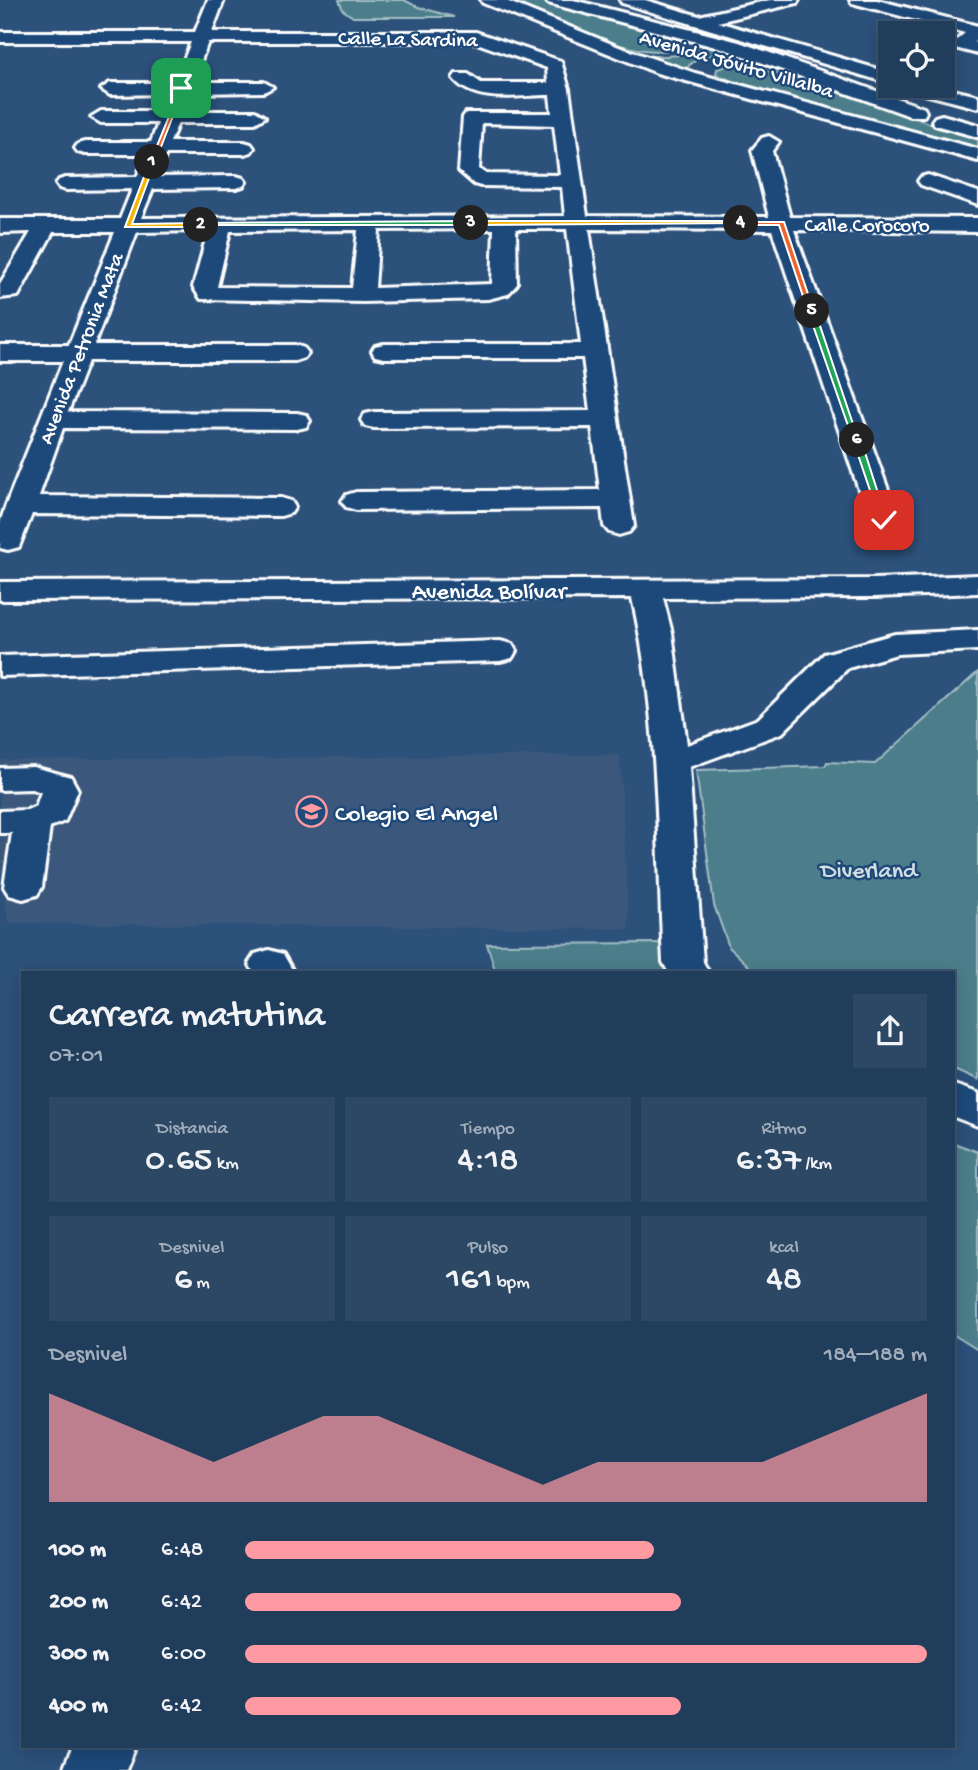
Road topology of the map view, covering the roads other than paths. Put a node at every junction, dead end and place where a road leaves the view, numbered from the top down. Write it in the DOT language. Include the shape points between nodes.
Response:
graph roads {
  1 [pos="216,0"];
  2 [pos="489,0"];
  3 [pos="554,0"];
  4 [pos="791,0"];
  5 [pos="858,0"];
  6 [pos="627,9"];
  7 [pos="150,17"];
  8 [pos="69,18"];
  9 [pos="698,21"];
  10 [pos="566,30"];
  11 [pos="202,36"];
  12 [pos="0,37"];
  13 [pos="56,37"];
  14 [pos="139,37"];
  15 [pos="978,49"];
  16 [pos="878,75"];
  17 [pos="462,78"];
  18 [pos="840,85"];
  19 [pos="181,88"];
  20 [pos="264,88"];
  21 [pos="732,88"];
  22 [pos="110,89"];
  23 [pos="560,89"];
  24 [pos="955,96"];
  25 [pos="978,102"];
  26 [pos="100,117"];
  27 [pos="170,117"];
  28 [pos="255,117"];
  29 [pos="564,119"];
  30 [pos="978,132"];
  31 [pos="769,142"];
  32 [pos="85,148"];
  33 [pos="158,148"];
  34 [pos="244,148"];
  35 [pos="978,155"];
  36 [pos="572,181"];
  37 [pos="928,181"];
  38 [pos="236,182"];
  39 [pos="144,183"];
  40 [pos="66,184"];
  41 [pos="978,199"];
  42 [pos="578,222"];
  43 [pos="505,223"];
  44 [pos="781,223"];
  45 [pos="976,223"];
  46 [pos="221,225"];
  47 [pos="369,225"];
  48 [pos="0,226"];
  49 [pos="45,226"];
  50 [pos="128,226"];
  51 [pos="0,291"];
  52 [pos="363,295"];
  53 [pos="384,351"];
  54 [pos="595,351"];
  55 [pos="78,352"];
  56 [pos="0,353"];
  57 [pos="296,353"];
  58 [pos="604,419"];
  59 [pos="52,420"];
  60 [pos="374,420"];
  61 [pos="297,421"];
  62 [pos="356,502"];
  63 [pos="20,505"];
  64 [pos="281,507"];
  65 [pos="884,520"];
  66 [pos="8,541"];
  67 [pos="978,565"];
  68 [pos="0,573"];
  69 [pos="978,584"];
  70 [pos="645,589"];
  71 [pos="0,591"];
  72 [pos="978,640"];
  73 [pos="500,651"];
  74 [pos="0,666"];
  75 [pos="671,761"];
  76 [pos="0,779"];
  77 [pos="16,822"];
  78 [pos="23,887"];
  79 [pos="688,971"];
  80 [pos="955,1100"];
  81 [pos="978,1110"];
  82 [pos="105,1748"];
  83 [pos="93,1770"];
  1 -- 11 [label="street, Avenida Petronia Mata"];
  2 -- 10 [label="street, Avenida Jóvito Villalba"];
  3 -- 6 [label="street, Avenida Jóvito Villalba"];
  4 -- 9 [label="street"];
  5 -- 15 [label="street" via="978,32 961,44"];
  6 -- 9 [label="street"];
  6 -- 10 [label="street" via="693,44 678,53 631,51"];
  6 -- 18 [label="street, Avenida Jóvito Villalba"];
  7 -- 14 [label="street"];
  8 -- 13 [label="street"];
  9 -- 16 [label="street"];
  10 -- 21 [label="street, Avenida Jóvito Villalba" via="631,58"];
  11 -- 14 [label="street, Calle La Sardina"];
  11 -- 19 [label="street, Avenida Petronia Mata"];
  11 -- 23 [label="street, Calle La Sardina" via="476,37 555,65"];
  12 -- 13 [label="street, Calle La Sardina"];
  13 -- 14 [label="street, Calle La Sardina"];
  17 -- 23 [label="street" via="477,89"];
  18 -- 21 [label="street" via="752,61 710,60 697,67"];
  18 -- 30 [label="street, Avenida Jóvito Villalba"];
  19 -- 20 [label="street"];
  19 -- 22 [label="street"];
  19 -- 27 [label="street, Avenida Petronia Mata"];
  21 -- 35 [label="street, Avenida Jóvito Villalba"];
  23 -- 29 [label="street, Calle La Sardina"];
  24 -- 25 [label="street"];
  26 -- 27 [label="street"];
  27 -- 28 [label="street"];
  27 -- 33 [label="street, Avenida Petronia Mata"];
  29 -- 36 [label="street, Calle La Sardina"];
  29 -- 36 [label="street" via="472,117 469,170 481,180"];
  31 -- 44 [label="street" via="762,150"];
  32 -- 33 [label="street"];
  33 -- 34 [label="street"];
  33 -- 39 [label="street, Avenida Petronia Mata"];
  36 -- 42 [label="street, Calle La Sardina"];
  37 -- 41 [label="street"];
  38 -- 39 [label="street"];
  39 -- 40 [label="street"];
  39 -- 50 [label="street, Avenida Petronia Mata"];
  42 -- 43 [label="street, Calle Corocoro"];
  42 -- 44 [label="street, Calle Corocoro"];
  42 -- 54 [label="street, Calle La Sardina"];
  43 -- 47 [label="street, Calle Corocoro"];
  43 -- 52 [label="street" via="505,284 500,289"];
  44 -- 45 [label="street, Calle Corocoro"];
  44 -- 65 [label="street"];
  46 -- 47 [label="street, Calle Corocoro"];
  46 -- 50 [label="street, Calle Corocoro"];
  46 -- 52 [label="street" via="205,287 209,294"];
  47 -- 52 [label="street"];
  48 -- 49 [label="street, Calle Corocoro"];
  49 -- 50 [label="street, Calle Corocoro"];
  49 -- 51 [label="street" via="10,291"];
  50 -- 55 [label="street, Avenida Petronia Mata"];
  53 -- 54 [label="street"];
  54 -- 58 [label="street, Calle La Sardina"];
  55 -- 56 [label="street"];
  55 -- 57 [label="street"];
  55 -- 59 [label="street, Avenida Petronia Mata"];
  58 -- 60 [label="street"];
  58 -- 62 [label="street, Calle La Sardina" via="617,512"];
  59 -- 61 [label="street"];
  59 -- 63 [label="street, Avenida Petronia Mata"];
  63 -- 64 [label="street"];
  63 -- 66 [label="street, Avenida Petronia Mata"];
  67 -- 68 [label="street, Avenida Bolívar"];
  69 -- 70 [label="street, Avenida Bolívar"];
  70 -- 71 [label="street, Avenida Bolívar"];
  70 -- 75 [label="street" via="656,633"];
  72 -- 75 [label="street" via="895,644 836,661 770,726"];
  73 -- 74 [label="street"];
  75 -- 79 [label="street" via="683,962"];
  76 -- 77 [label="street" via="33,778 58,785 60,790 52,813"];
  77 -- 78 [label="street"];
  80 -- 81 [label="street"];
  82 -- 83 [label="street"];
}
